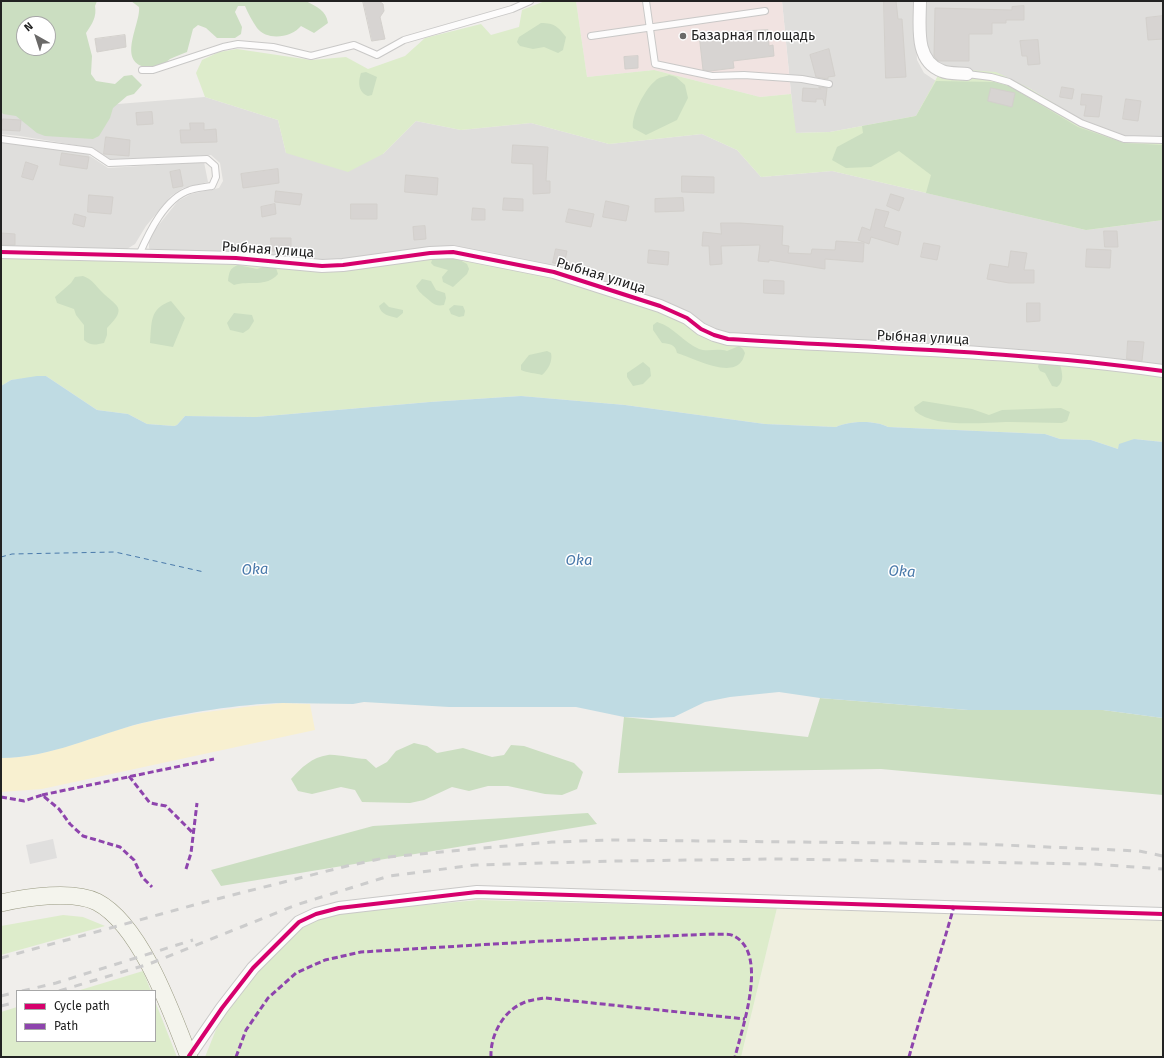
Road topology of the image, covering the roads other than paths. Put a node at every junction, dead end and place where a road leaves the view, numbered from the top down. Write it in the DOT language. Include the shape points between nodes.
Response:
graph roads {
  1 [pos="530,1"];
  2 [pos="646,1"];
  3 [pos="920,1"];
  4 [pos="765,11"];
  5 [pos="650,27"];
  6 [pos="591,36"];
  7 [pos="142,70"];
  8 [pos="967,74"];
  9 [pos="828,84"];
  10 [pos="1,139"];
  11 [pos="1163,140"];
  12 [pos="1,252"];
  13 [pos="139,255"];
  14 [pos="1163,371"];
  15 [pos="1,903"];
  16 [pos="1163,914"];
  17 [pos="189,1056"];
  1 -- 7 [label="lane" via="512,9 404,40 377,55 354,45 311,56 273,47 238,44 153,70"];
  2 -- 5 [label="lane"];
  3 -- 8 [label="street" via="923,56 932,66 943,72"];
  4 -- 5 [label="lane"];
  5 -- 6 [label="lane"];
  5 -- 9 [label="lane" via="655,64 712,76 744,75"];
  8 -- 11 [label="lane" via="1009,82 1081,123 1124,139"];
  10 -- 13 [label="lane" via="91,151 109,163 207,159 215,166 216,177 212,186 189,190 175,198 150,228"];
  12 -- 13 [label="street, Рыбная улица"];
  13 -- 14 [label="street, Рыбная улица" via="236,258 322,266 453,252 554,272 630,296 675,311 714,335 728,339 958,351"];
  15 -- 17 [label="main road" via="26,897 71,896 96,902 114,914 149,964"];
  16 -- 17 [label="street" via="477,892 339,908 299,922 252,968"];
}
